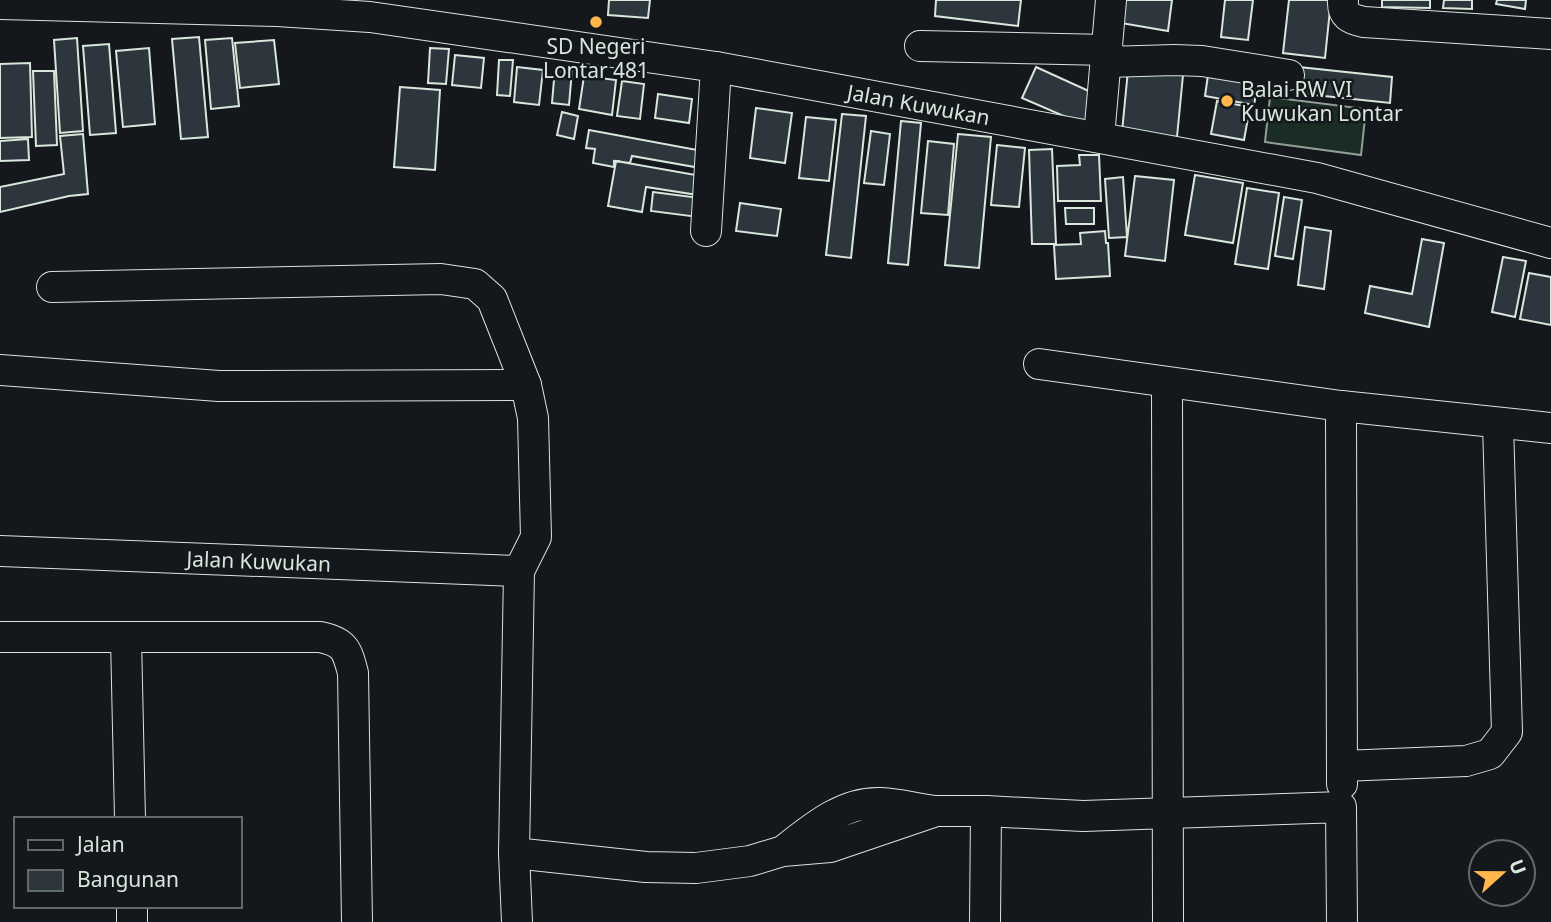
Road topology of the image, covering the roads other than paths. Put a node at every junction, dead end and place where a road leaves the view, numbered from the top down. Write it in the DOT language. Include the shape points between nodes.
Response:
graph roads {
  1 [pos="1111,0"];
  2 [pos="1343,0"];
  3 [pos="0,4"];
  4 [pos="277,5"];
  5 [pos="1551,34"];
  6 [pos="920,46"];
  7 [pos="1107,56"];
  8 [pos="716,66"];
  9 [pos="1289,75"];
  10 [pos="1099,137"];
  11 [pos="706,231"];
  12 [pos="1551,243"];
  13 [pos="52,287"];
  14 [pos="1039,364"];
  15 [pos="0,370"];
  16 [pos="1167,383"];
  17 [pos="526,385"];
  18 [pos="1341,406"];
  19 [pos="1498,424"];
  20 [pos="1551,428"];
  21 [pos="0,551"];
  22 [pos="519,571"];
  23 [pos="0,637"];
  24 [pos="125,638"];
  25 [pos="1342,766"];
  26 [pos="1341,807"];
  27 [pos="986,811"];
  28 [pos="1167,812"];
  29 [pos="130,817"];
  30 [pos="514,853"];
  31 [pos="357,922"];
  32 [pos="517,922"];
  33 [pos="985,922"];
  34 [pos="1168,922"];
  35 [pos="1342,922"];
  1 -- 7 [label="street"];
  2 -- 5 [label="street" via="1345,15 1364,22"];
  3 -- 4 [label="street, Jalan Kuwukan"];
  4 -- 8 [label="street, Jalan Kuwukan"];
  6 -- 7 [label="street"];
  7 -- 9 [label="street" via="1202,61"];
  7 -- 10 [label="street"];
  8 -- 10 [label="street, Jalan Kuwukan"];
  8 -- 11 [label="street"];
  10 -- 12 [label="street, Jalan Kuwukan" via="1317,178"];
  13 -- 17 [label="street" via="441,279 475,284 492,299"];
  14 -- 16 [label="street"];
  15 -- 17 [label="street" via="219,386"];
  16 -- 18 [label="street"];
  16 -- 28 [label="street"];
  17 -- 22 [label="street" via="533,418 536,537"];
  18 -- 19 [label="street"];
  18 -- 25 [label="street"];
  19 -- 20 [label="street"];
  19 -- 25 [label="street" via="1507,732 1490,754 1466,761"];
  21 -- 22 [label="street, Jalan Kuwukan"];
  22 -- 30 [label="street"];
  23 -- 24 [label="street"];
  24 -- 29 [label="street"];
  24 -- 31 [label="street" via="320,637 336,640 348,653 353,673"];
  25 -- 26 [label="street"];
  26 -- 28 [label="street"];
  26 -- 35 [label="street"];
  27 -- 28 [label="street" via="1083,816"];
  27 -- 30 [label="street" via="936,811 879,803 848,809 820,822 783,851 696,869"];
  27 -- 33 [label="street"];
  28 -- 34 [label="street"];
  30 -- 32 [label="street"];
}
